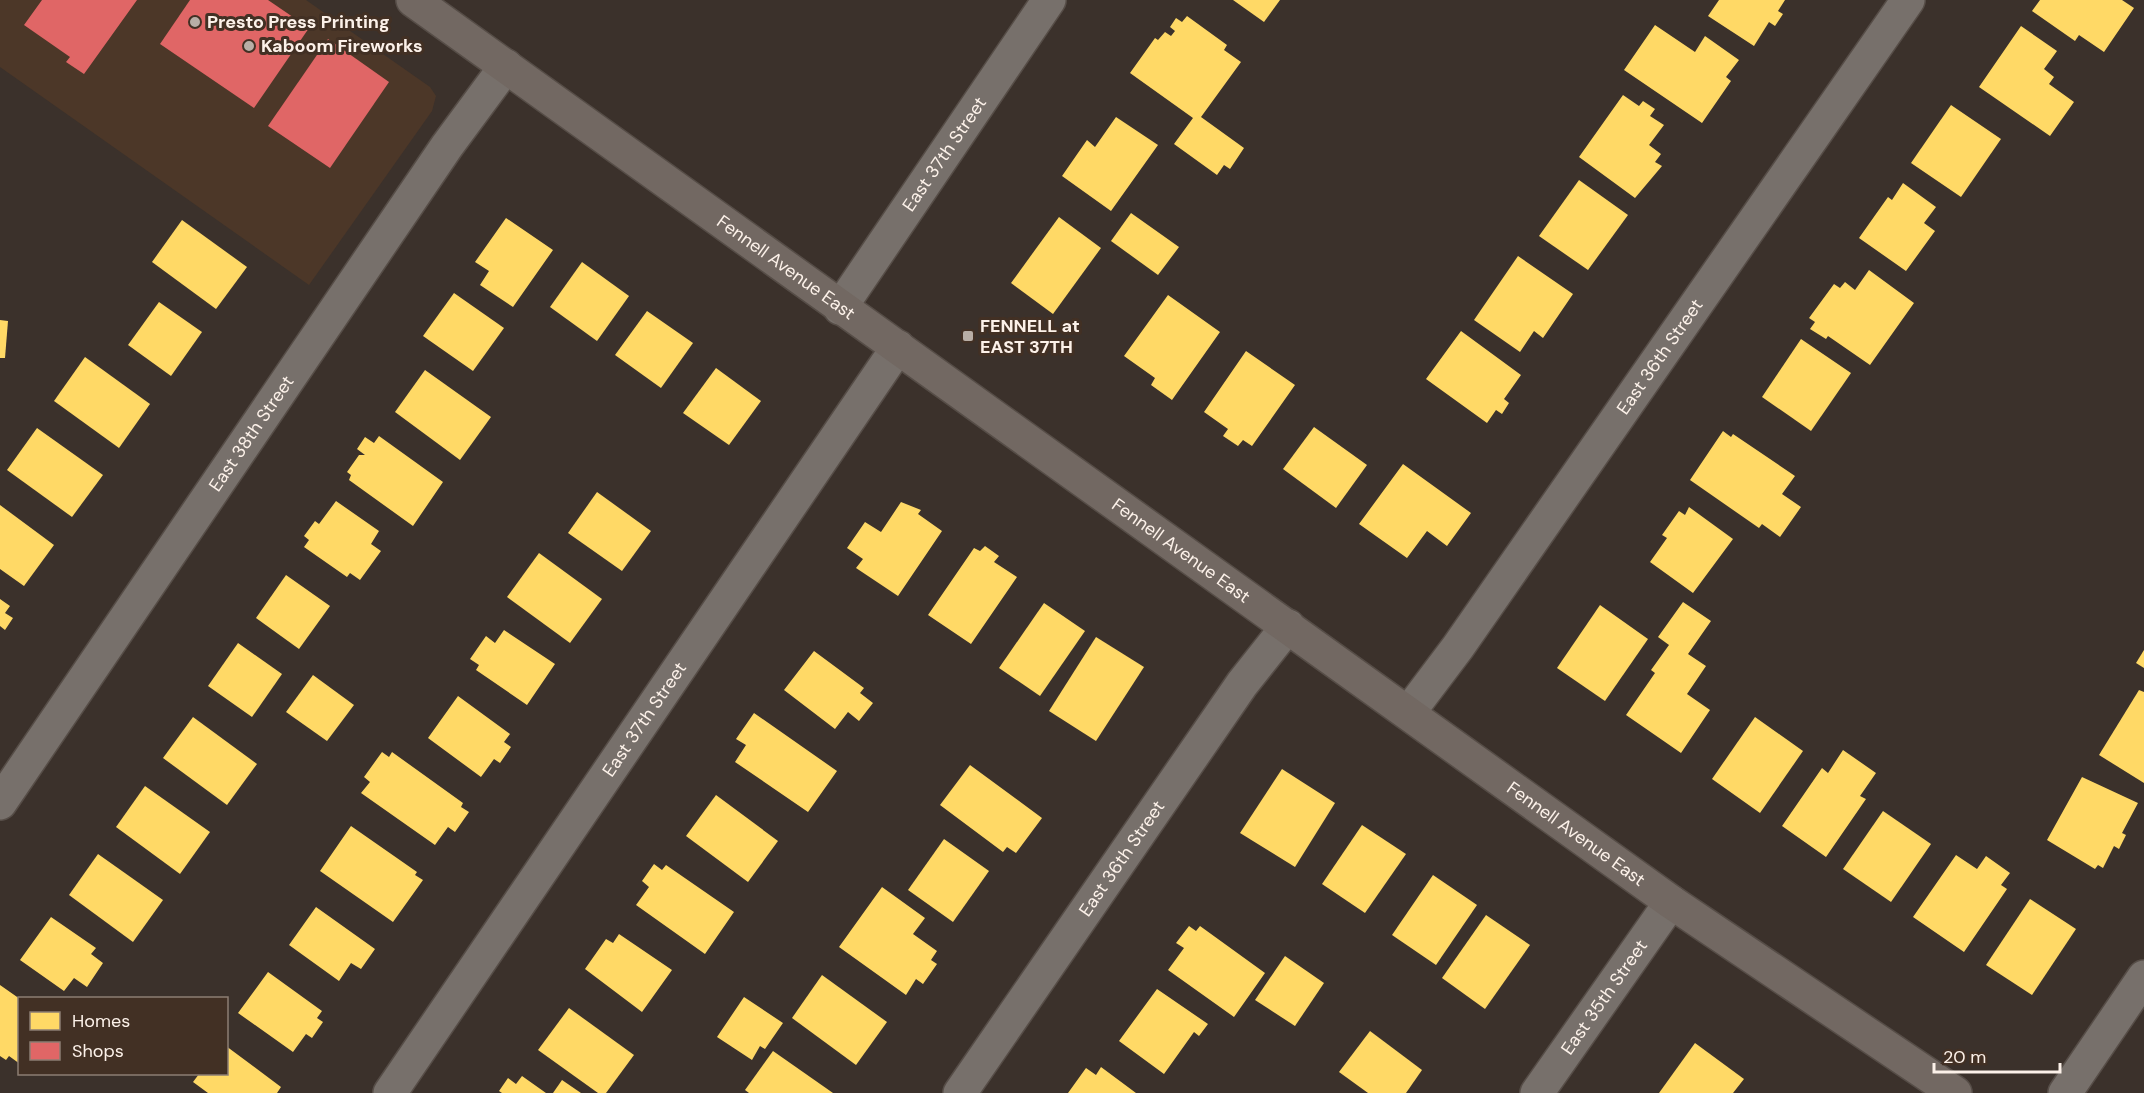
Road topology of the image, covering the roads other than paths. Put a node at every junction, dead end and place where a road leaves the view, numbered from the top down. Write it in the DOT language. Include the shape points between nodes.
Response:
graph roads {
  1 [pos="413,0"];
  2 [pos="1049,0"];
  3 [pos="1908,0"];
  4 [pos="506,66"];
  5 [pos="840,308"];
  6 [pos="898,347"];
  7 [pos="1288,626"];
  8 [pos="1409,712"];
  9 [pos="0,803"];
  10 [pos="1671,902"];
  11 [pos="2144,977"];
  12 [pos="390,1093"];
  13 [pos="960,1093"];
  14 [pos="1538,1093"];
  15 [pos="1955,1093"];
  16 [pos="2065,1093"];
  1 -- 4 [label="main road, Fennell Avenue East"];
  2 -- 5 [label="street, East 37th Street"];
  3 -- 8 [label="street, East 36th Street"];
  4 -- 5 [label="main road, Fennell Avenue East"];
  4 -- 9 [label="street, East 38th Street" via="447,146"];
  5 -- 6 [label="main road, Fennell Avenue East"];
  6 -- 7 [label="main road, Fennell Avenue East"];
  6 -- 12 [label="street, East 37th Street"];
  7 -- 8 [label="main road, Fennell Avenue East"];
  7 -- 13 [label="street, East 36th Street" via="1242,684"];
  8 -- 10 [label="main road, Fennell Avenue East"];
  10 -- 14 [label="street, East 35th Street"];
  10 -- 15 [label="main road, Fennell Avenue East"];
  11 -- 16 [label="street"];
}
